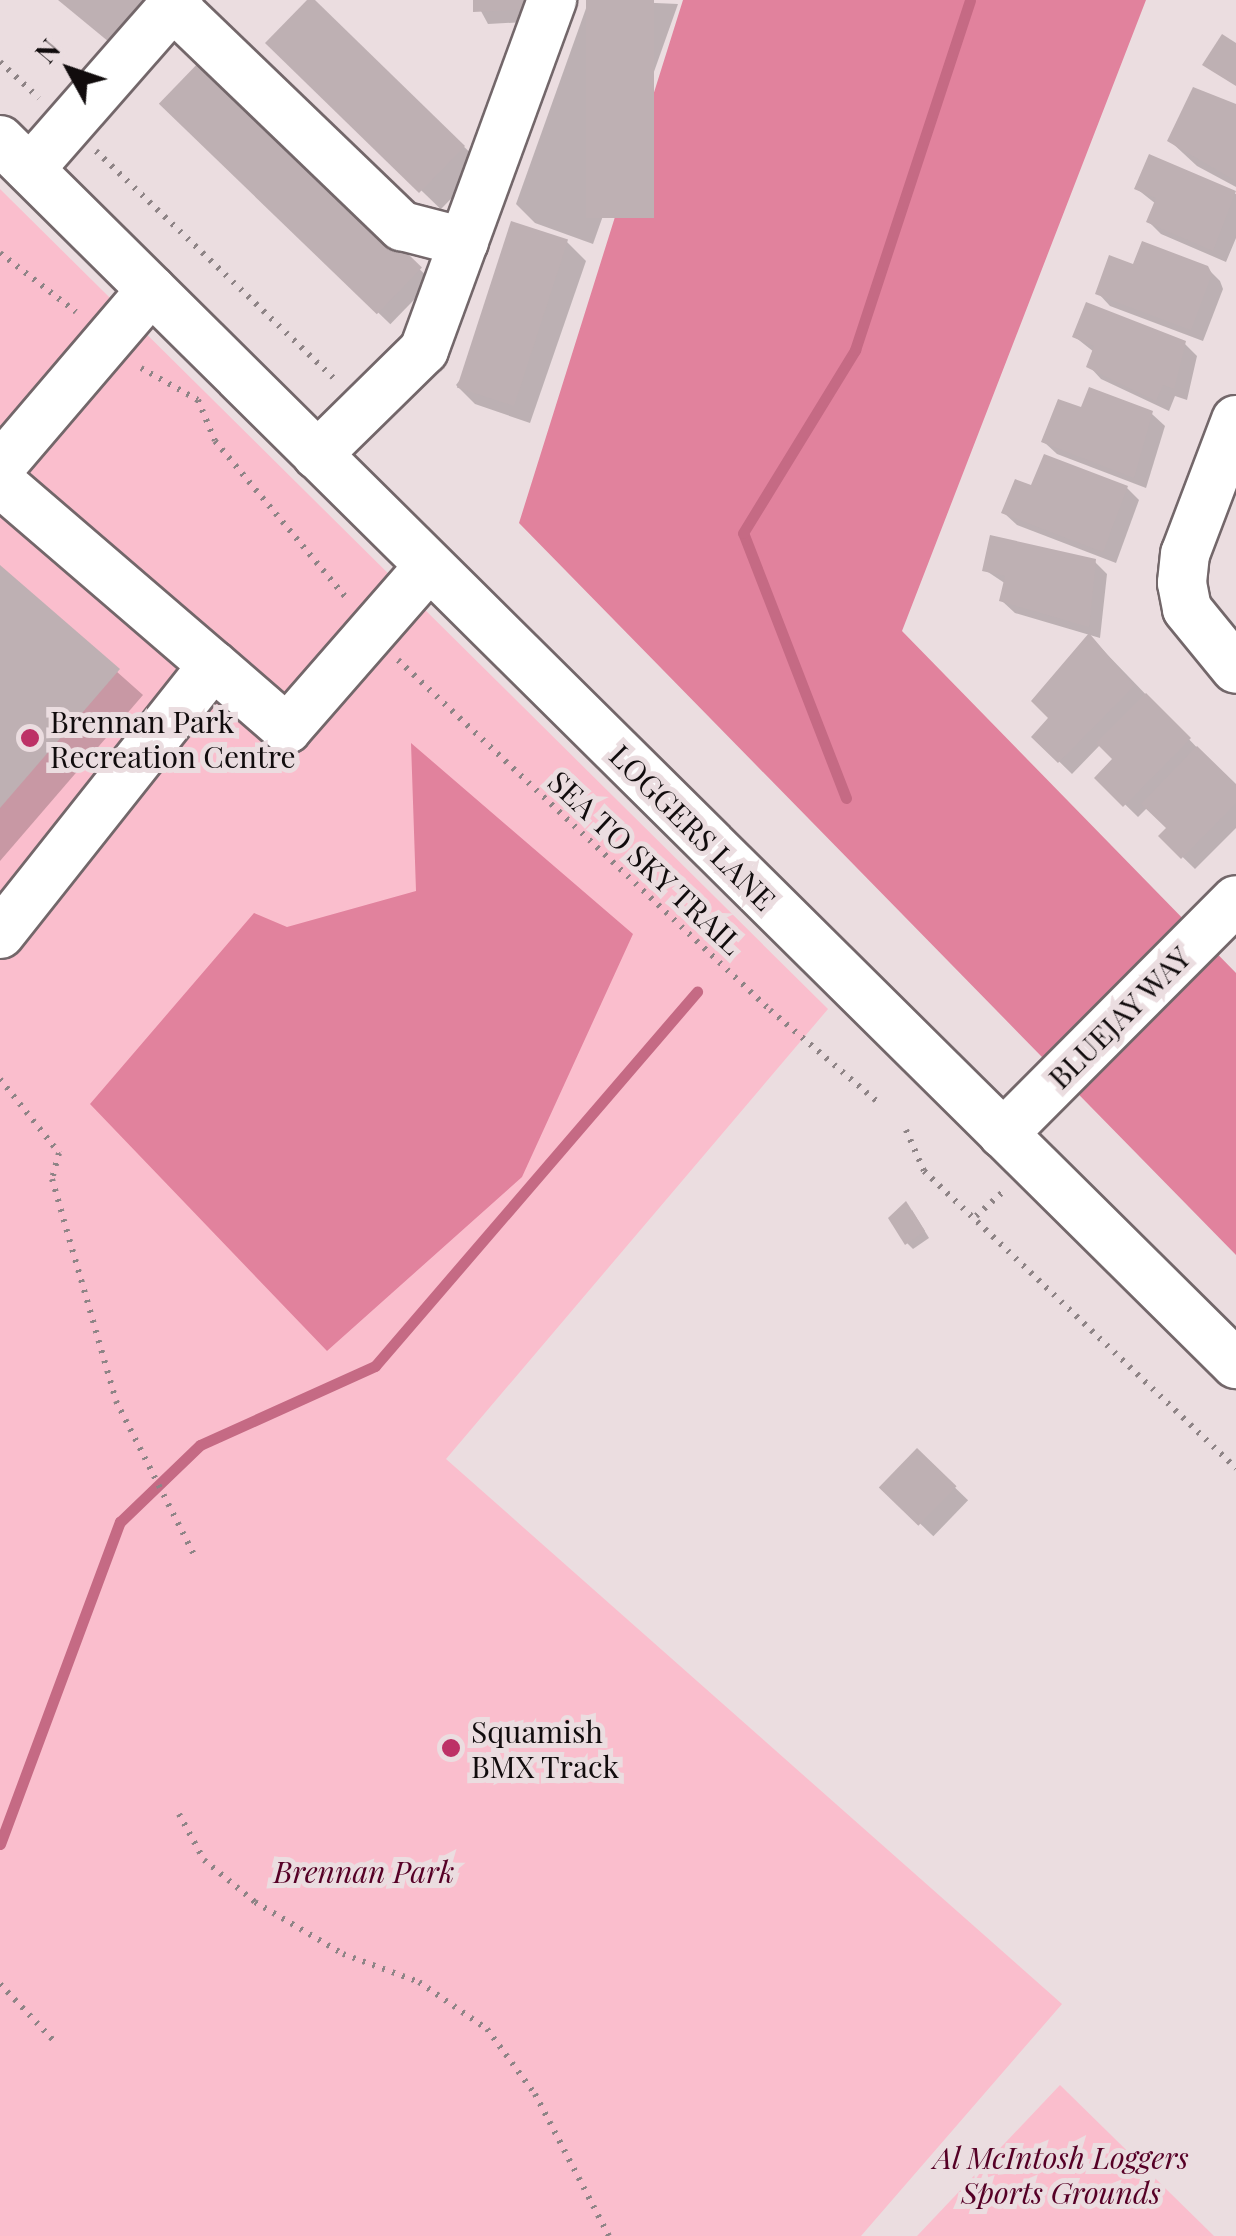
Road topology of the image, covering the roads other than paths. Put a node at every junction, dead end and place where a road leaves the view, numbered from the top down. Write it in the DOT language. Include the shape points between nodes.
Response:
graph roads {
  1 [pos="552,0"];
  2 [pos="175,3"];
  3 [pos="15,155"];
  4 [pos="464,242"];
  5 [pos="151,290"];
  6 [pos="1236,420"];
  7 [pos="317,455"];
  8 [pos="0,468"];
  9 [pos="0,482"];
  10 [pos="429,566"];
  11 [pos="212,665"];
  12 [pos="1236,669"];
  13 [pos="1236,900"];
  14 [pos="0,934"];
  15 [pos="1003,1134"];
  16 [pos="1236,1364"];
  1 -- 4 [label="street"];
  2 -- 3 [label="street" via="69,126"];
  2 -- 4 [label="street" via="402,226"];
  3 -- 5 [label="street, LOGGERS LANE"];
  4 -- 7 [label="street" via="424,350"];
  5 -- 7 [label="street, LOGGERS LANE"];
  5 -- 8 [label="street"];
  6 -- 12 [label="street" via="1185,554 1182,583 1187,609"];
  7 -- 10 [label="street, LOGGERS LANE"];
  9 -- 11 [label="street"];
  10 -- 11 [label="street" via="287,729"];
  10 -- 15 [label="street, LOGGERS LANE"];
  11 -- 14 [label="street"];
  13 -- 15 [label="street, BLUEJAY WAY"];
  15 -- 16 [label="street, LOGGERS LANE"];
}
